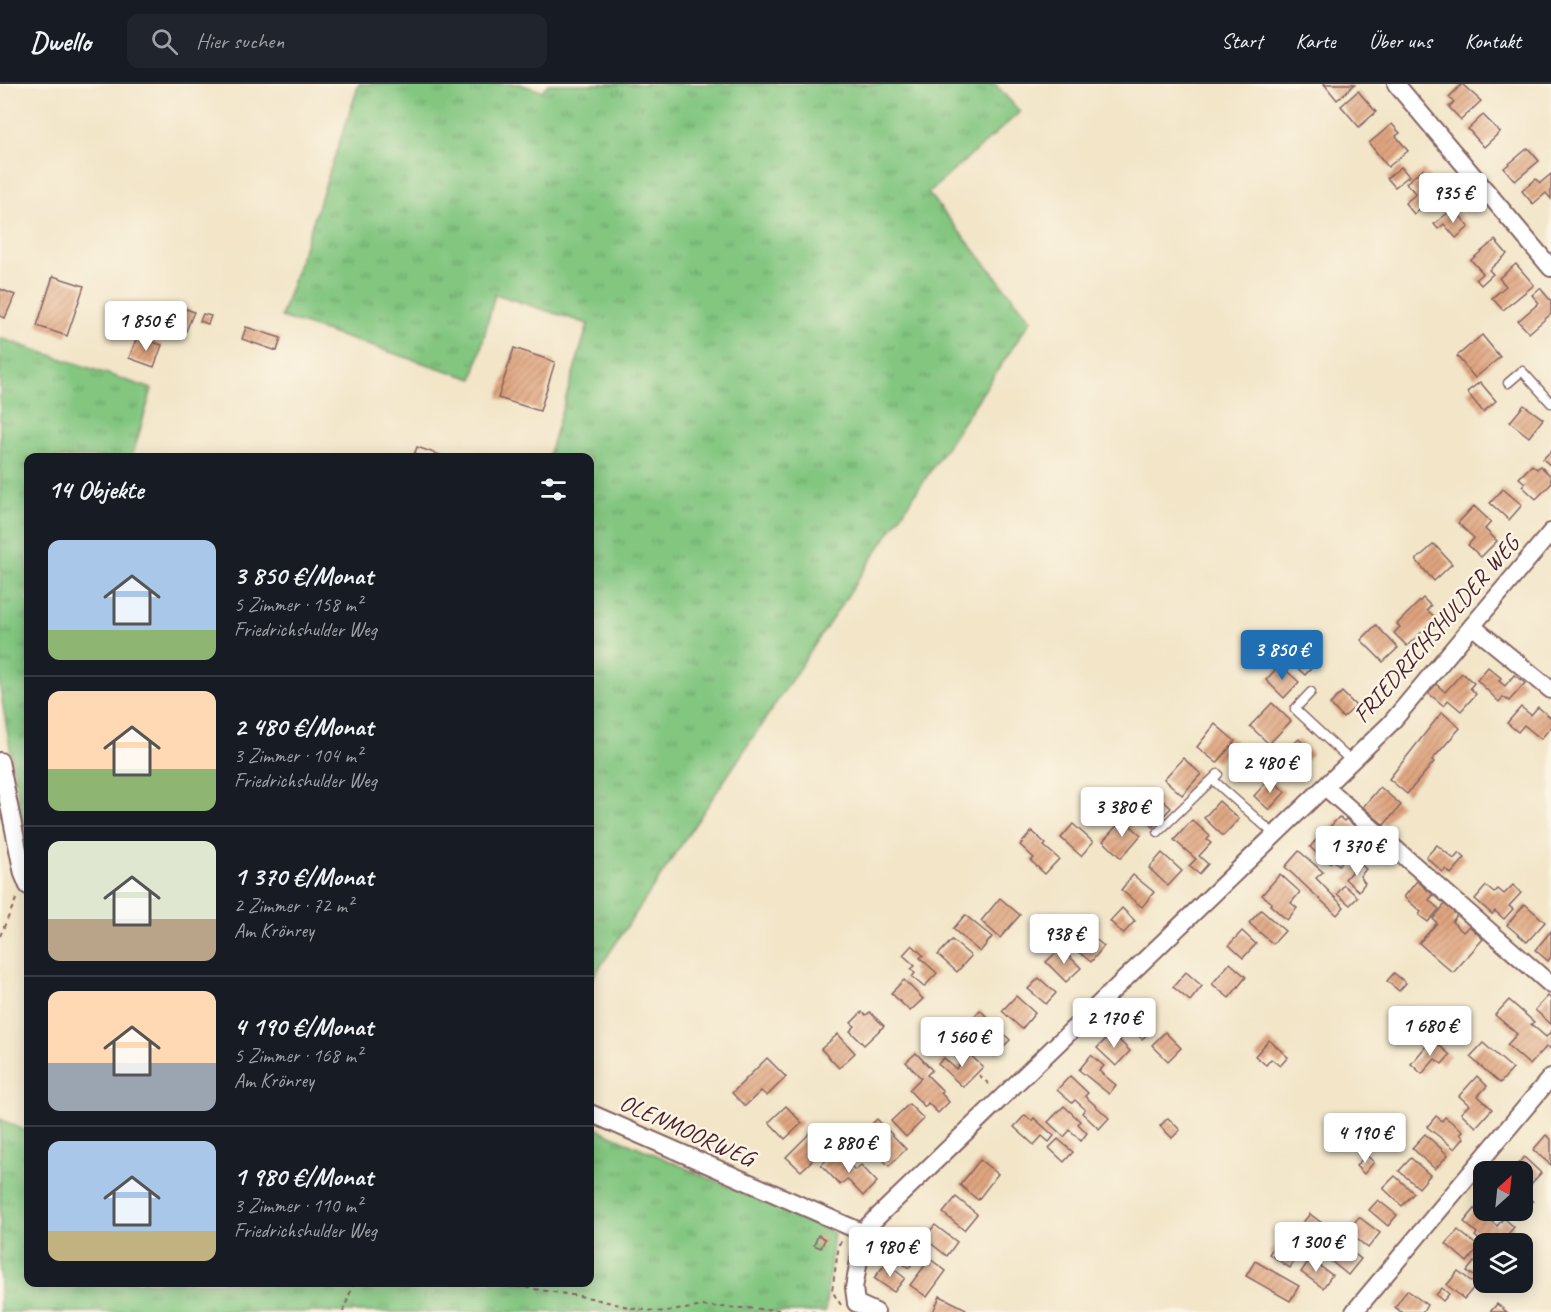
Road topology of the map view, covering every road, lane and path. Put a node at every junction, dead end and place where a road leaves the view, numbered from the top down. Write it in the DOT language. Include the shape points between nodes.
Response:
graph roads {
  1 [pos="1396,84"];
  2 [pos="1551,268"];
  3 [pos="1508,383"];
  4 [pos="1551,403"];
  5 [pos="1551,532"];
  6 [pos="1472,626"];
  7 [pos="1551,690"];
  8 [pos="1311,692"];
  9 [pos="0,761"];
  10 [pos="1351,761"];
  11 [pos="1325,787"];
  12 [pos="1158,832"];
  13 [pos="1275,835"];
  14 [pos="24,889"];
  15 [pos="0,936"];
  16 [pos="1551,985"];
  17 [pos="979,1075"];
  18 [pos="1551,1077"];
  19 [pos="994,1089"];
  20 [pos="594,1115"];
  21 [pos="864,1233"];
  22 [pos="847,1236"];
  23 [pos="352,1287"];
  24 [pos="522,1287"];
  25 [pos="850,1308"];
  26 [pos="343,1312"];
  27 [pos="815,1312"];
  28 [pos="876,1312"];
  29 [pos="1354,1312"];
  1 -- 2 [label="street"];
  3 -- 4 [label="lane" via="1522,371"];
  5 -- 6 [label="street, FRIEDRICHSHULDER WEG"];
  6 -- 7 [label="street"];
  6 -- 10 [label="street, FRIEDRICHSHULDER WEG" via="1390,724"];
  8 -- 10 [label="lane" via="1295,709"];
  9 -- 14 [label="street"];
  10 -- 11 [label="street, FRIEDRICHSHULDER WEG"];
  11 -- 13 [label="street, FRIEDRICHSHULDER WEG"];
  11 -- 16 [label="street"];
  12 -- 13 [label="lane" via="1216,777"];
  13 -- 21 [label="street, FRIEDRICHSHULDER WEG" via="902,1192"];
  14 -- 15 [label="path"];
  17 -- 19 [label="path"];
  18 -- 29 [label="street"];
  20 -- 21 [label="street, OLENMOORWEG"];
  21 -- 25 [label="street"];
  22 -- 25 [label="path" via="839,1244 832,1291"];
  23 -- 26 [label="path"];
  24 -- 27 [label="path" via="665,1312 704,1306"];
  25 -- 28 [label="street"];
}
